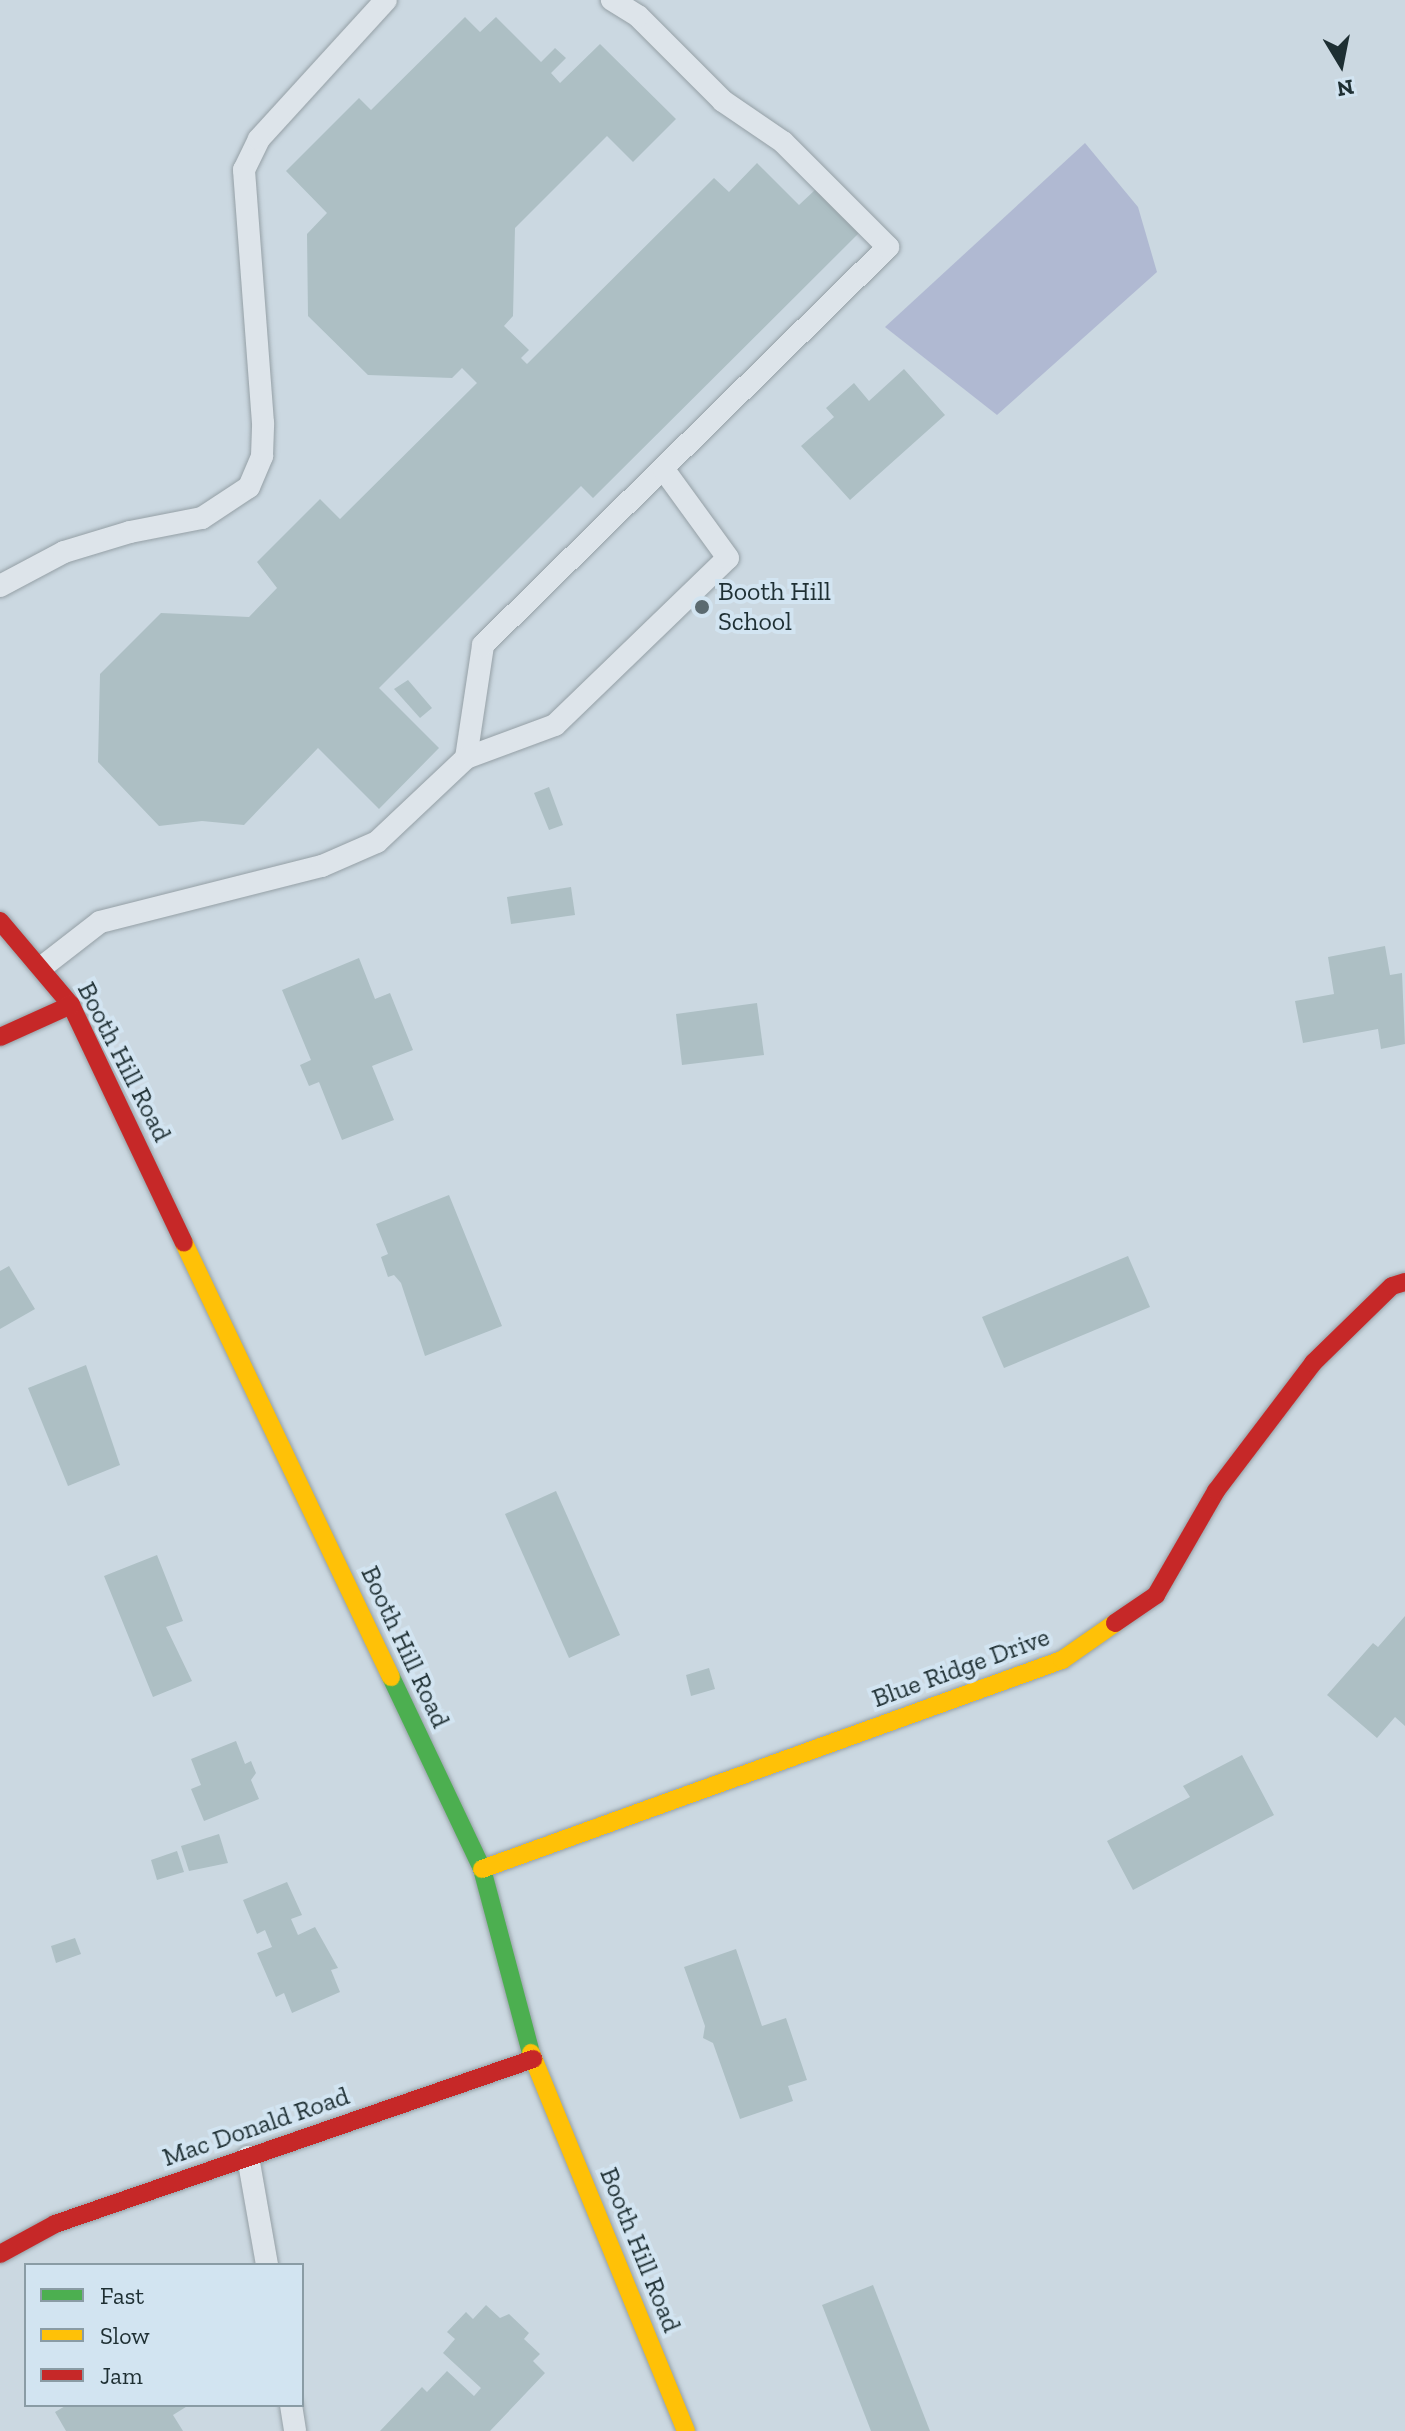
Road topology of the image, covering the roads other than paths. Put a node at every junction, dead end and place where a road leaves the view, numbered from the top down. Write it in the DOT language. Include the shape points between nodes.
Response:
graph roads {
  1 [pos="386,0"];
  2 [pos="612,0"];
  3 [pos="664,470"];
  4 [pos="0,586"];
  5 [pos="466,758"];
  6 [pos="0,921"];
  7 [pos="42,967"];
  8 [pos="71,1005"];
  9 [pos="0,1037"];
  10 [pos="1405,1282"];
  11 [pos="482,1869"];
  12 [pos="533,2059"];
  13 [pos="248,2157"];
  14 [pos="0,2254"];
  15 [pos="267,2263"];
  16 [pos="291,2407"];
  17 [pos="295,2431"];
  18 [pos="686,2431"];
  1 -- 4 [label="lane" via="259,139 244,170 263,423 262,456 249,487 202,518 64,552"];
  2 -- 3 [label="lane" via="638,16 723,101 783,142 888,247"];
  3 -- 5 [label="lane" via="483,645"];
  3 -- 5 [label="lane" via="728,558 555,725"];
  5 -- 7 [label="lane" via="377,842 322,866 100,922"];
  6 -- 7 [label="street, Booth Hill Road"];
  7 -- 8 [label="street, Booth Hill Road"];
  8 -- 9 [label="street"];
  8 -- 11 [label="street, Booth Hill Road"];
  10 -- 11 [label="street, Blue Ridge Drive" via="1392,1286 1313,1363 1216,1491 1156,1595 1062,1660"];
  11 -- 12 [label="street, Booth Hill Road"];
  12 -- 13 [label="street, Mac Donald Road"];
  12 -- 18 [label="street, Booth Hill Road"];
  13 -- 14 [label="street, Mac Donald Road" via="55,2224"];
  13 -- 15 [label="lane"];
  16 -- 17 [label="lane"];
}
